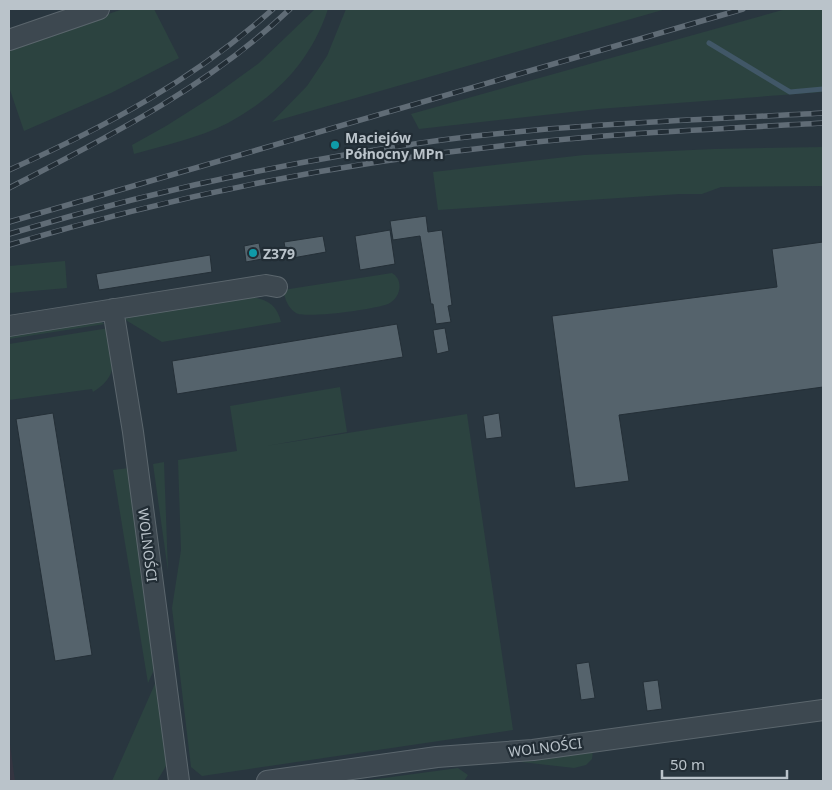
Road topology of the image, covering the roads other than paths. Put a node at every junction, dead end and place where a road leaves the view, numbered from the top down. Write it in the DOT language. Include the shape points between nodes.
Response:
graph roads {
  1 [pos="99,9"];
  2 [pos="9,40"];
  3 [pos="277,286"];
  4 [pos="113,309"];
  5 [pos="9,326"];
  6 [pos="823,710"];
  7 [pos="179,781"];
  8 [pos="267,781"];
  1 -- 2 [label="street"];
  3 -- 4 [label="street" via="266,285"];
  4 -- 5 [label="street"];
  4 -- 7 [label="street, WOLNOŚCI" via="133,432"];
  6 -- 8 [label="street, WOLNOŚCI" via="533,750 437,757"];
}
